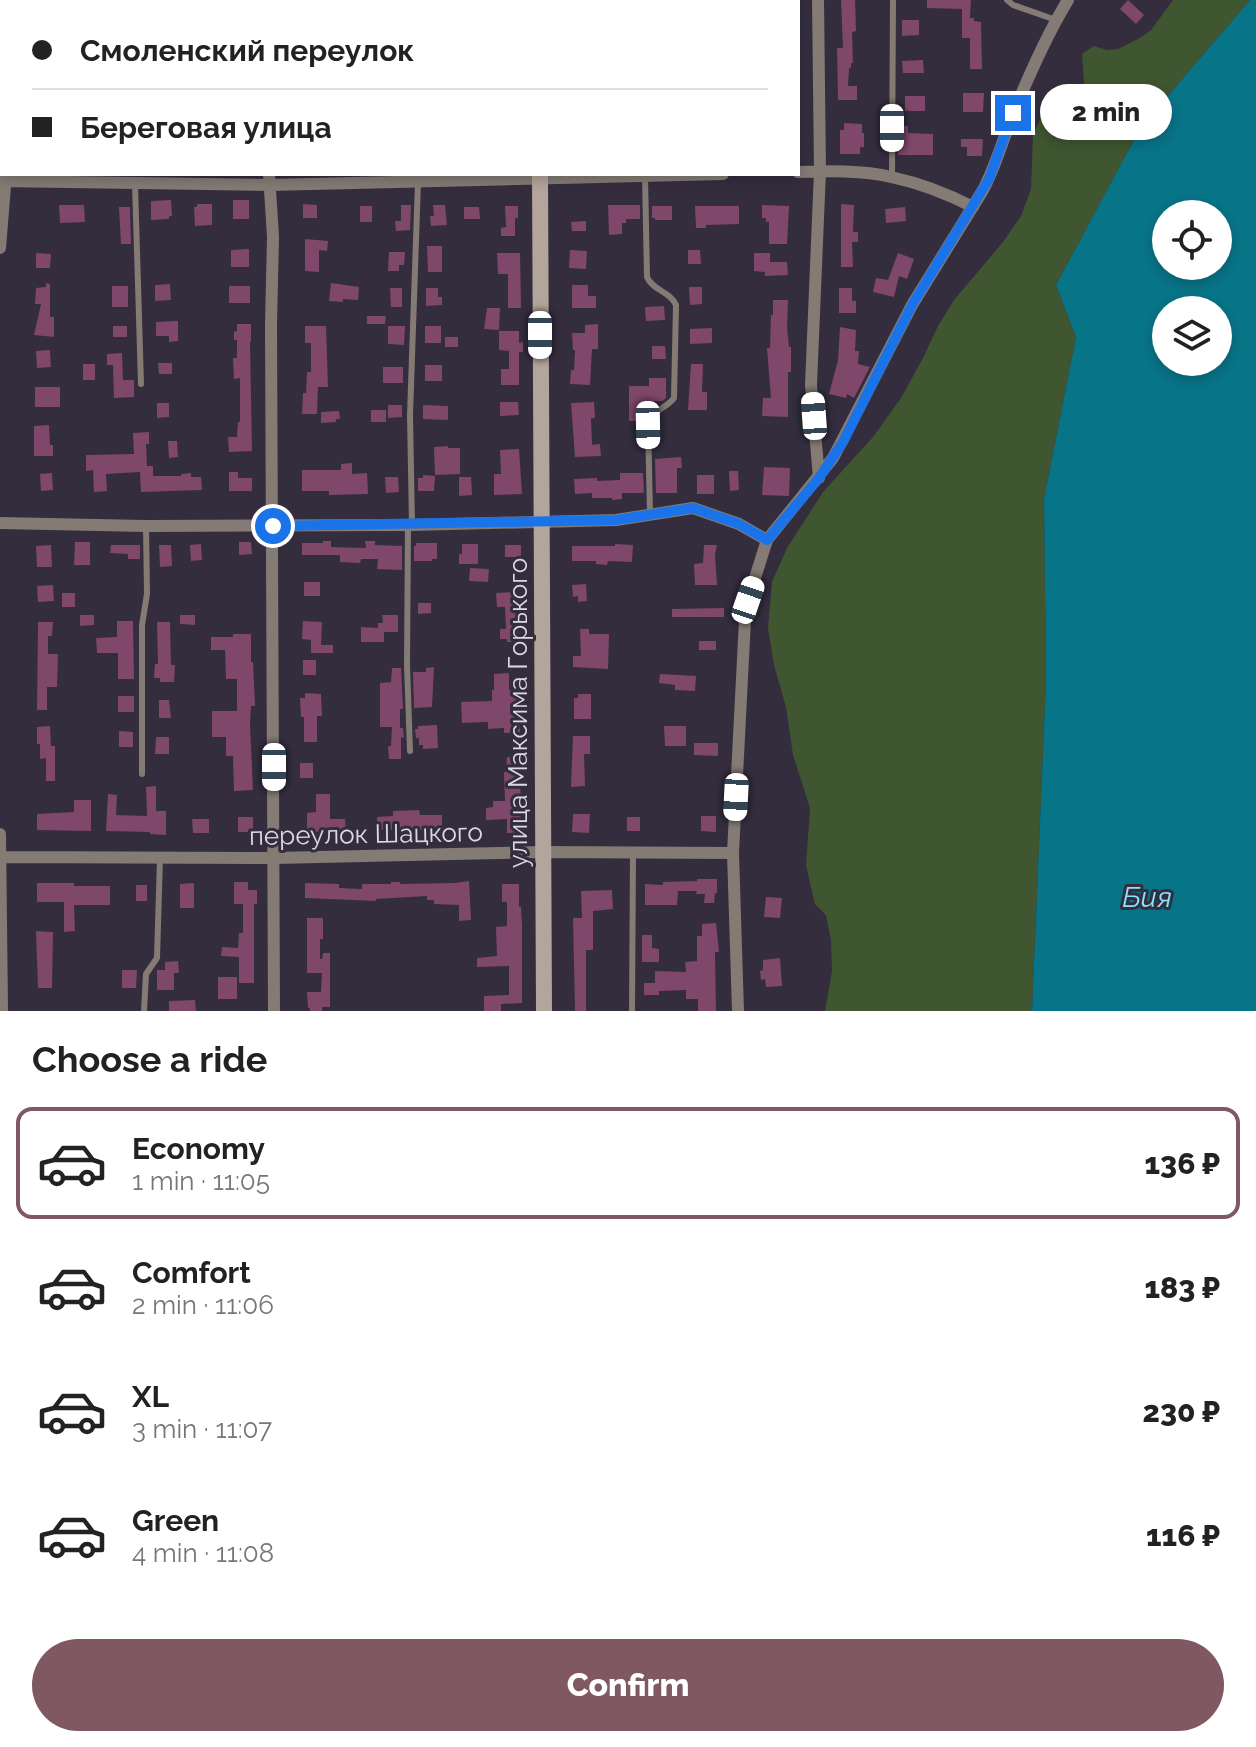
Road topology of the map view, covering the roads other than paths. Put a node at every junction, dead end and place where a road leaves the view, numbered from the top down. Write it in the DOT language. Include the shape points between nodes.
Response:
graph roads {
  1 [pos="818,0"];
  2 [pos="893,0"];
  3 [pos="1007,0"];
  4 [pos="1068,0"];
  5 [pos="1056,20"];
  6 [pos="820,171"];
  7 [pos="800,172"];
  8 [pos="645,176"];
  9 [pos="540,177"];
  10 [pos="892,177"];
  11 [pos="4,179"];
  12 [pos="415,179"];
  13 [pos="270,180"];
  14 [pos="135,183"];
  15 [pos="973,207"];
  16 [pos="0,248"];
  17 [pos="141,384"];
  18 [pos="819,478"];
  19 [pos="650,515"];
  20 [pos="541,522"];
  21 [pos="0,523"];
  22 [pos="410,525"];
  23 [pos="146,526"];
  24 [pos="273,526"];
  25 [pos="767,540"];
  26 [pos="410,751"];
  27 [pos="142,774"];
  28 [pos="0,834"];
  29 [pos="543,852"];
  30 [pos="633,853"];
  31 [pos="733,853"];
  32 [pos="0,857"];
  33 [pos="160,858"];
  34 [pos="274,858"];
  35 [pos="2,1011"];
  36 [pos="144,1011"];
  37 [pos="274,1011"];
  38 [pos="544,1011"];
  39 [pos="632,1011"];
  40 [pos="738,1011"];
  1 -- 6 [label="street"];
  2 -- 10 [label="lane"];
  3 -- 5 [label="lane"];
  4 -- 5 [label="street"];
  5 -- 15 [label="street"];
  6 -- 7 [label="street"];
  6 -- 10 [label="street"];
  6 -- 18 [label="street" via="811,385"];
  8 -- 9 [label="street"];
  8 -- 19 [label="lane" via="647,277 676,305 674,398 648,420"];
  9 -- 12 [label="street"];
  9 -- 20 [label="main road, улица Максима Горького"];
  10 -- 15 [label="street"];
  11 -- 14 [label="street"];
  11 -- 16 [label="street"];
  12 -- 13 [label="street"];
  12 -- 22 [label="lane"];
  13 -- 14 [label="street"];
  13 -- 24 [label="street"];
  14 -- 17 [label="lane"];
  15 -- 18 [label="street" via="912,305 843,442"];
  18 -- 25 [label="street"];
  19 -- 20 [label="street"];
  19 -- 25 [label="street" via="697,509"];
  20 -- 22 [label="street"];
  20 -- 29 [label="main road, улица Максима Горького"];
  21 -- 23 [label="street"];
  22 -- 24 [label="street"];
  22 -- 26 [label="lane"];
  23 -- 24 [label="street"];
  23 -- 27 [label="lane"];
  24 -- 34 [label="street"];
  25 -- 31 [label="street" via="745,620"];
  28 -- 32 [label="street"];
  29 -- 30 [label="street, переулок Шацкого"];
  29 -- 34 [label="street, переулок Шацкого"];
  29 -- 38 [label="main road, улица Максима Горького"];
  30 -- 31 [label="street, переулок Шацкого"];
  30 -- 39 [label="lane"];
  31 -- 40 [label="street"];
  32 -- 33 [label="street, переулок Шацкого"];
  32 -- 35 [label="street"];
  33 -- 34 [label="street, переулок Шацкого"];
  33 -- 36 [label="lane" via="157,958 146,974"];
  34 -- 37 [label="street"];
}
